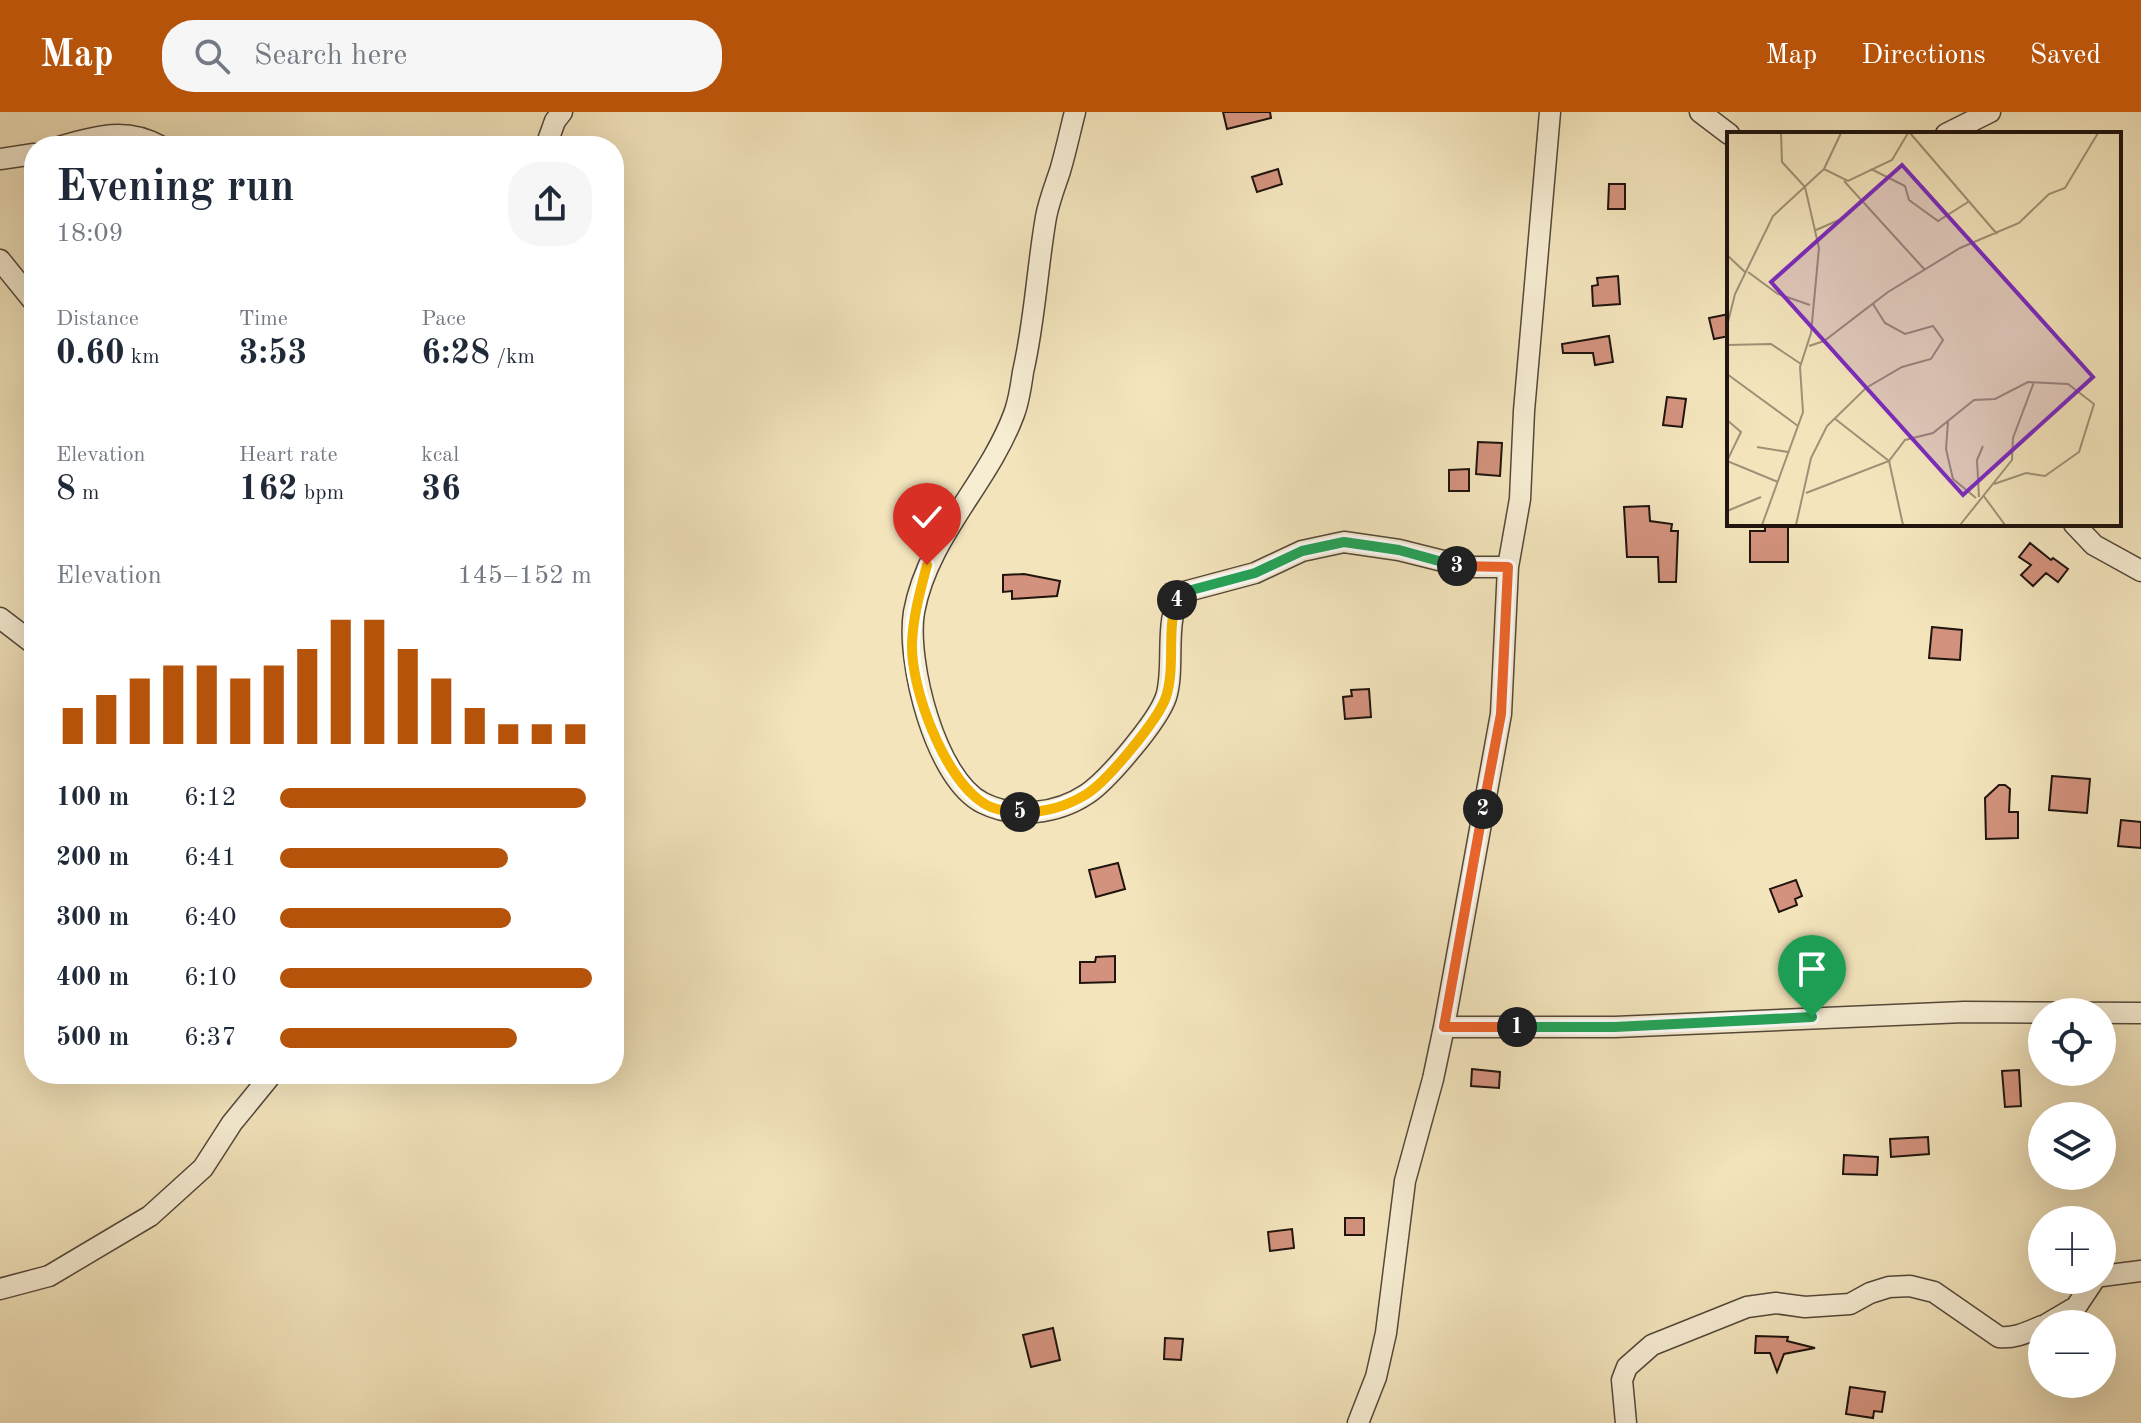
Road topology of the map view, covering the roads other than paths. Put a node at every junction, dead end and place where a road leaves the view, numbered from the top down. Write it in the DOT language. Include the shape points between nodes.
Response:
graph roads {
  1 [pos="562,112"];
  2 [pos="1075,112"];
  3 [pos="1550,112"];
  4 [pos="1700,112"];
  5 [pos="1990,112"];
  6 [pos="1727,132"];
  7 [pos="1950,132"];
  8 [pos="110,136"];
  9 [pos="138,136"];
  10 [pos="550,136"];
  11 [pos="24,155"];
  12 [pos="0,159"];
  13 [pos="0,260"];
  14 [pos="24,290"];
  15 [pos="2076,526"];
  16 [pos="1508,567"];
  17 [pos="2141,571"];
  18 [pos="0,618"];
  19 [pos="24,636"];
  20 [pos="2141,1013"];
  21 [pos="1444,1027"];
  22 [pos="264,1084"];
  23 [pos="2141,1271"];
  24 [pos="2116,1274"];
  25 [pos="0,1289"];
  26 [pos="2085,1294"];
  27 [pos="2071,1310"];
  28 [pos="2028,1332"];
  29 [pos="1358,1423"];
  30 [pos="1626,1423"];
  1 -- 10 [label="street"];
  2 -- 16 [label="street" via="1046,216 1034,322 1015,413 927,565 914,612 912,649 927,719 957,779 981,802 1008,812 1038,813 1089,793 1147,732 1166,696 1171,615 1184,592 1344,542 1467,567"];
  3 -- 16 [label="street" via="1520,499"];
  4 -- 6 [label="street"];
  5 -- 7 [label="street"];
  8 -- 9 [label="street"];
  11 -- 12 [label="street"];
  13 -- 14 [label="street"];
  15 -- 17 [label="street" via="2094,545"];
  16 -- 21 [label="street" via="1501,714"];
  18 -- 19 [label="street"];
  20 -- 21 [label="street" via="1964,1012 1615,1027"];
  21 -- 29 [label="street" via="1405,1181 1386,1333"];
  22 -- 25 [label="street" via="203,1168 150,1216 49,1276"];
  23 -- 24 [label="street"];
  26 -- 27 [label="street"];
  28 -- 30 [label="street" via="1999,1337 1934,1292 1910,1286 1889,1287 1850,1304 1747,1307 1652,1345 1627,1367 1622,1380"];
}
